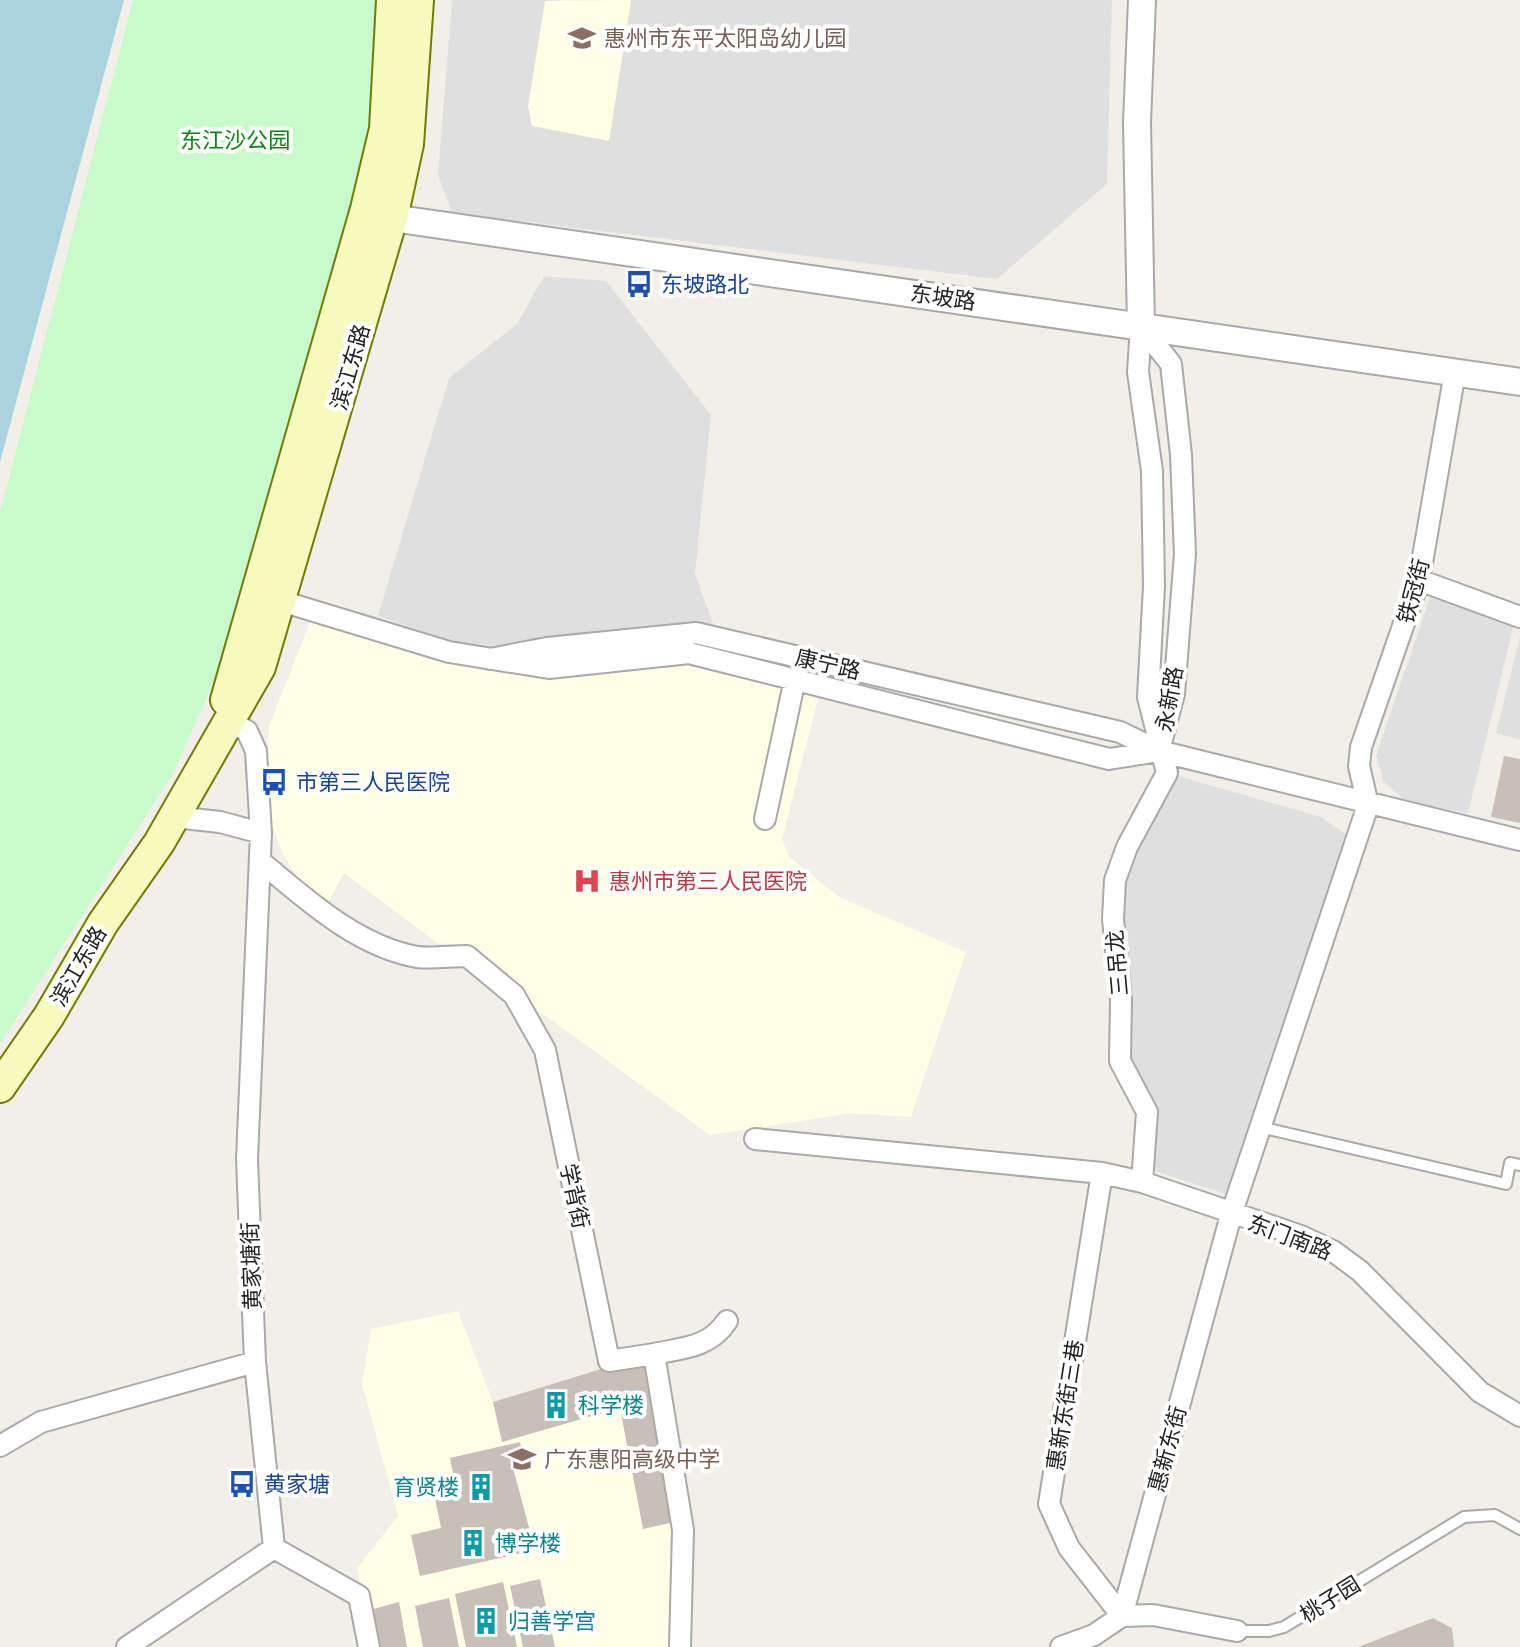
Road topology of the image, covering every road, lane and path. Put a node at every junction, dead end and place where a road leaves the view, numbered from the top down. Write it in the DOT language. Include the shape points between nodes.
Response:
graph roads {
  1 [pos="392,0"];
  2 [pos="418,0"];
  3 [pos="1142,0"];
  4 [pos="379,214"];
  5 [pos="1141,326"];
  6 [pos="1455,372"];
  7 [pos="1520,382"];
  8 [pos="1419,580"];
  9 [pos="281,601"];
  10 [pos="1520,617"];
  11 [pos="490,659"];
  12 [pos="795,679"];
  13 [pos="229,721"];
  14 [pos="1159,751"];
  15 [pos="1368,805"];
  16 [pos="174,817"];
  17 [pos="765,819"];
  18 [pos="261,833"];
  19 [pos="1520,840"];
  20 [pos="260,861"];
  21 [pos="0,1087"];
  22 [pos="1260,1127"];
  23 [pos="755,1139"];
  24 [pos="1520,1165"];
  25 [pos="1102,1173"];
  26 [pos="1142,1182"];
  27 [pos="1231,1215"];
  28 [pos="727,1321"];
  29 [pos="654,1354"];
  30 [pos="255,1362"];
  31 [pos="1520,1416"];
  32 [pos="0,1446"];
  33 [pos="1520,1529"];
  34 [pos="274,1548"];
  35 [pos="1122,1616"];
  36 [pos="1237,1631"];
  37 [pos="127,1647"];
  38 [pos="369,1647"];
  39 [pos="680,1647"];
  40 [pos="1061,1647"];
  1 -- 4 [label="main road, 滨江东路"];
  2 -- 4 [label="main road, 滨江东路" via="408,144"];
  3 -- 5 [label="street, 永新路" via="1137,122"];
  4 -- 5 [label="street, 东坡路"];
  4 -- 9 [label="main road, 滨江东路"];
  4 -- 13 [label="main road, 滨江东路" via="225,701"];
  5 -- 6 [label="street, 东坡路"];
  5 -- 14 [label="street, 永新路" via="1138,372 1152,471 1154,586 1148,697"];
  5 -- 14 [label="street, 永新路" via="1171,364 1182,469 1185,554 1174,694"];
  6 -- 7 [label="street, 东坡路"];
  6 -- 8 [label="street, 铁冠街"];
  8 -- 10 [label="street"];
  8 -- 15 [label="street, 铁冠街" via="1361,747 1359,766"];
  9 -- 11 [label="street, 康宁路" via="449,652"];
  9 -- 13 [label="main road, 滨江东路" via="260,667"];
  11 -- 12 [label="street, 康宁路" via="549,668 689,653"];
  11 -- 14 [label="street, 康宁路" via="696,633 1120,732"];
  12 -- 14 [label="street, 康宁路" via="1109,759"];
  12 -- 17 [label="street"];
  13 -- 16 [label="main road, 滨江东路"];
  13 -- 18 [label="street, 黄家塘街" via="247,731 256,751"];
  14 -- 15 [label="street, 康宁路"];
  14 -- 26 [label="street, 三吊龙" via="1167,773 1119,869 1113,919 1121,1000 1120,1061 1147,1112"];
  15 -- 19 [label="street, 康宁路"];
  15 -- 22 [label="street, 惠新东街"];
  16 -- 18 [label="street"];
  16 -- 21 [label="main road, 滨江东路"];
  18 -- 20 [label="street, 黄家塘街"];
  20 -- 29 [label="street, 学背街" via="370,942 418,957 467,956 514,995 545,1050 609,1361"];
  20 -- 30 [label="street, 黄家塘街" via="247,1159"];
  22 -- 24 [label="lane" via="1506,1184 1510,1163"];
  22 -- 27 [label="street, 惠新东街"];
  23 -- 25 [label="street, 东门南路"];
  25 -- 26 [label="street, 东门南路"];
  25 -- 35 [label="street, 惠新东街三巷" via="1049,1504 1069,1548"];
  26 -- 27 [label="street, 东门南路"];
  27 -- 31 [label="street, 东门南路" via="1301,1236 1342,1257 1480,1392"];
  27 -- 35 [label="street, 惠新东街"];
  28 -- 29 [label="street" via="703,1344"];
  29 -- 39 [label="street" via="683,1530"];
  30 -- 32 [label="street" via="41,1422"];
  30 -- 34 [label="street, 黄家塘街"];
  33 -- 36 [label="lane, 桃子园" via="1495,1515 1464,1517 1284,1627"];
  34 -- 37 [label="street"];
  34 -- 38 [label="street" via="359,1596"];
  35 -- 36 [label="street, 桃子园" via="1148,1614"];
  35 -- 40 [label="street" via="1094,1635"];
}
